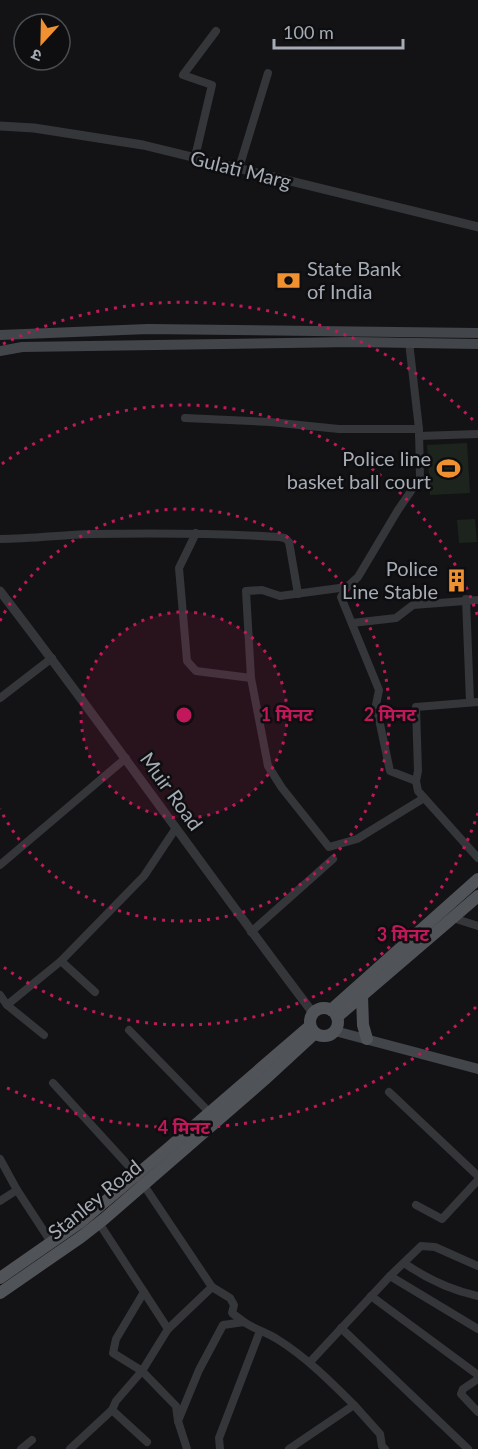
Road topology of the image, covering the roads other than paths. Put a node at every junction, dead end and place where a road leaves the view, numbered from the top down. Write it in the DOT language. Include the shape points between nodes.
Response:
graph roads {
  1 [pos="216,31"];
  2 [pos="268,73"];
  3 [pos="0,126"];
  4 [pos="195,157"];
  5 [pos="239,168"];
  6 [pos="478,227"];
  7 [pos="478,333"];
  8 [pos="0,335"];
  9 [pos="409,342"];
  10 [pos="478,344"];
  11 [pos="0,351"];
  12 [pos="185,418"];
  13 [pos="419,433"];
  14 [pos="478,434"];
  15 [pos="196,533"];
  16 [pos="0,539"];
  17 [pos="346,587"];
  18 [pos="0,591"];
  19 [pos="298,594"];
  20 [pos="466,599"];
  21 [pos="478,600"];
  22 [pos="352,624"];
  23 [pos="52,658"];
  24 [pos="251,678"];
  25 [pos="0,698"];
  26 [pos="474,702"];
  27 [pos="126,758"];
  28 [pos="416,781"];
  29 [pos="424,798"];
  30 [pos="177,828"];
  31 [pos="478,858"];
  32 [pos="333,859"];
  33 [pos="0,865"];
  34 [pos="478,879"];
  35 [pos="478,896"];
  36 [pos="453,918"];
  37 [pos="478,926"];
  38 [pos="252,932"];
  39 [pos="61,961"];
  40 [pos="95,992"];
  41 [pos="0,995"];
  42 [pos="362,996"];
  43 [pos="7,1005"];
  44 [pos="313,1013"];
  45 [pos="334,1014"];
  46 [pos="312,1029"];
  47 [pos="129,1030"];
  48 [pos="335,1031"];
  49 [pos="44,1035"];
  50 [pos="367,1039"];
  51 [pos="478,1068"];
  52 [pos="53,1083"];
  53 [pos="389,1092"];
  54 [pos="210,1113"];
  55 [pos="0,1159"];
  56 [pos="478,1178"];
  57 [pos="140,1180"];
  58 [pos="17,1190"];
  59 [pos="0,1201"];
  60 [pos="416,1205"];
  61 [pos="99,1224"];
  62 [pos="51,1242"];
  63 [pos="404,1263"];
  64 [pos="478,1266"];
  65 [pos="390,1276"];
  66 [pos="0,1278"];
  67 [pos="212,1287"];
  68 [pos="144,1292"];
  69 [pos="0,1293"];
  70 [pos="371,1296"];
  71 [pos="478,1296"];
  72 [pos="244,1322"];
  73 [pos="342,1328"];
  74 [pos="168,1329"];
  75 [pos="478,1329"];
  76 [pos="260,1331"];
  77 [pos="310,1362"];
  78 [pos="142,1371"];
  79 [pos="478,1377"];
  80 [pos="354,1405"];
  81 [pos="112,1410"];
  82 [pos="478,1412"];
  83 [pos="178,1421"];
  84 [pos="32,1440"];
  85 [pos="147,1442"];
  86 [pos="21,1449"];
  87 [pos="70,1449"];
  88 [pos="188,1449"];
  89 [pos="220,1449"];
  90 [pos="289,1449"];
  91 [pos="385,1449"];
  92 [pos="468,1449"];
  1 -- 4 [label="street" via="183,75 213,85"];
  2 -- 5 [label="street"];
  3 -- 4 [label="street, Gulati Marg" via="143,145"];
  4 -- 5 [label="street, Gulati Marg"];
  5 -- 6 [label="street, Gulati Marg"];
  7 -- 8 [label="main road" via="148,329"];
  9 -- 10 [label="main road"];
  9 -- 11 [label="main road" via="34,347"];
  9 -- 13 [label="street"];
  12 -- 13 [label="street"];
  13 -- 14 [label="street"];
  13 -- 17 [label="street" via="420,478 358,577"];
  15 -- 16 [label="street"];
  15 -- 19 [label="street" via="285,538"];
  15 -- 24 [label="street" via="179,568 187,661 196,671"];
  17 -- 19 [label="street"];
  17 -- 22 [label="street" via="341,597"];
  18 -- 23 [label="street, Muir Road"];
  19 -- 24 [label="street" via="280,596 262,590 246,591"];
  20 -- 21 [label="street"];
  20 -- 22 [label="street" via="413,605 396,618"];
  20 -- 26 [label="street"];
  22 -- 28 [label="street" via="379,690 376,705 390,771"];
  23 -- 25 [label="street"];
  23 -- 27 [label="street, Muir Road"];
  24 -- 29 [label="street" via="268,766 329,847 357,839"];
  26 -- 28 [label="street" via="416,707"];
  27 -- 30 [label="street, Muir Road"];
  27 -- 33 [label="street"];
  28 -- 29 [label="street"];
  29 -- 31 [label="street"];
  30 -- 38 [label="street, Muir Road"];
  30 -- 39 [label="street" via="144,876"];
  32 -- 38 [label="street"];
  34 -- 45 [label="main road"];
  35 -- 36 [label="main road"];
  36 -- 37 [label="street"];
  36 -- 42 [label="main road"];
  38 -- 44 [label="street, Muir Road"];
  39 -- 40 [label="street"];
  39 -- 43 [label="street"];
  41 -- 43 [label="street"];
  42 -- 45 [label="main road"];
  42 -- 50 [label="main road"];
  43 -- 49 [label="street"];
  44 -- 45 [label="main road" via="321,1008"];
  44 -- 46 [label="main road"];
  45 -- 48 [label="main road"];
  46 -- 48 [label="main road" via="327,1036"];
  46 -- 54 [label="main road, Stanley Road"];
  46 -- 57 [label="main road, Stanley Road" via="264,1080"];
  47 -- 54 [label="street"];
  48 -- 50 [label="main road"];
  50 -- 51 [label="main road"];
  52 -- 57 [label="street"];
  53 -- 56 [label="street"];
  54 -- 57 [label="main road, Stanley Road"];
  55 -- 58 [label="street"];
  56 -- 60 [label="street" via="442,1219"];
  57 -- 61 [label="main road, Stanley Road"];
  57 -- 62 [label="main road, Stanley Road"];
  57 -- 67 [label="street"];
  58 -- 59 [label="street"];
  58 -- 62 [label="street"];
  61 -- 68 [label="street"];
  61 -- 69 [label="main road, Stanley Road"];
  62 -- 66 [label="main road, Stanley Road"];
  63 -- 64 [label="street" via="421,1246 435,1246"];
  63 -- 65 [label="street"];
  63 -- 71 [label="street" via="427,1279"];
  65 -- 70 [label="street"];
  65 -- 75 [label="street"];
  67 -- 72 [label="street" via="230,1298 234,1305 232,1313"];
  67 -- 74 [label="street"];
  68 -- 74 [label="street"];
  68 -- 78 [label="street" via="116,1339 113,1353"];
  70 -- 73 [label="street"];
  70 -- 79 [label="street"];
  72 -- 76 [label="street"];
  72 -- 83 [label="street" via="223,1325"];
  73 -- 77 [label="street"];
  73 -- 92 [label="street"];
  74 -- 78 [label="street"];
  76 -- 77 [label="street"];
  76 -- 89 [label="street" via="219,1438"];
  77 -- 80 [label="street"];
  78 -- 81 [label="street"];
  78 -- 83 [label="street" via="176,1406"];
  79 -- 82 [label="street" via="461,1394"];
  80 -- 90 [label="street"];
  80 -- 91 [label="street" via="380,1434"];
  81 -- 85 [label="street"];
  81 -- 87 [label="street"];
  83 -- 88 [label="street"];
  84 -- 86 [label="street"];
}
